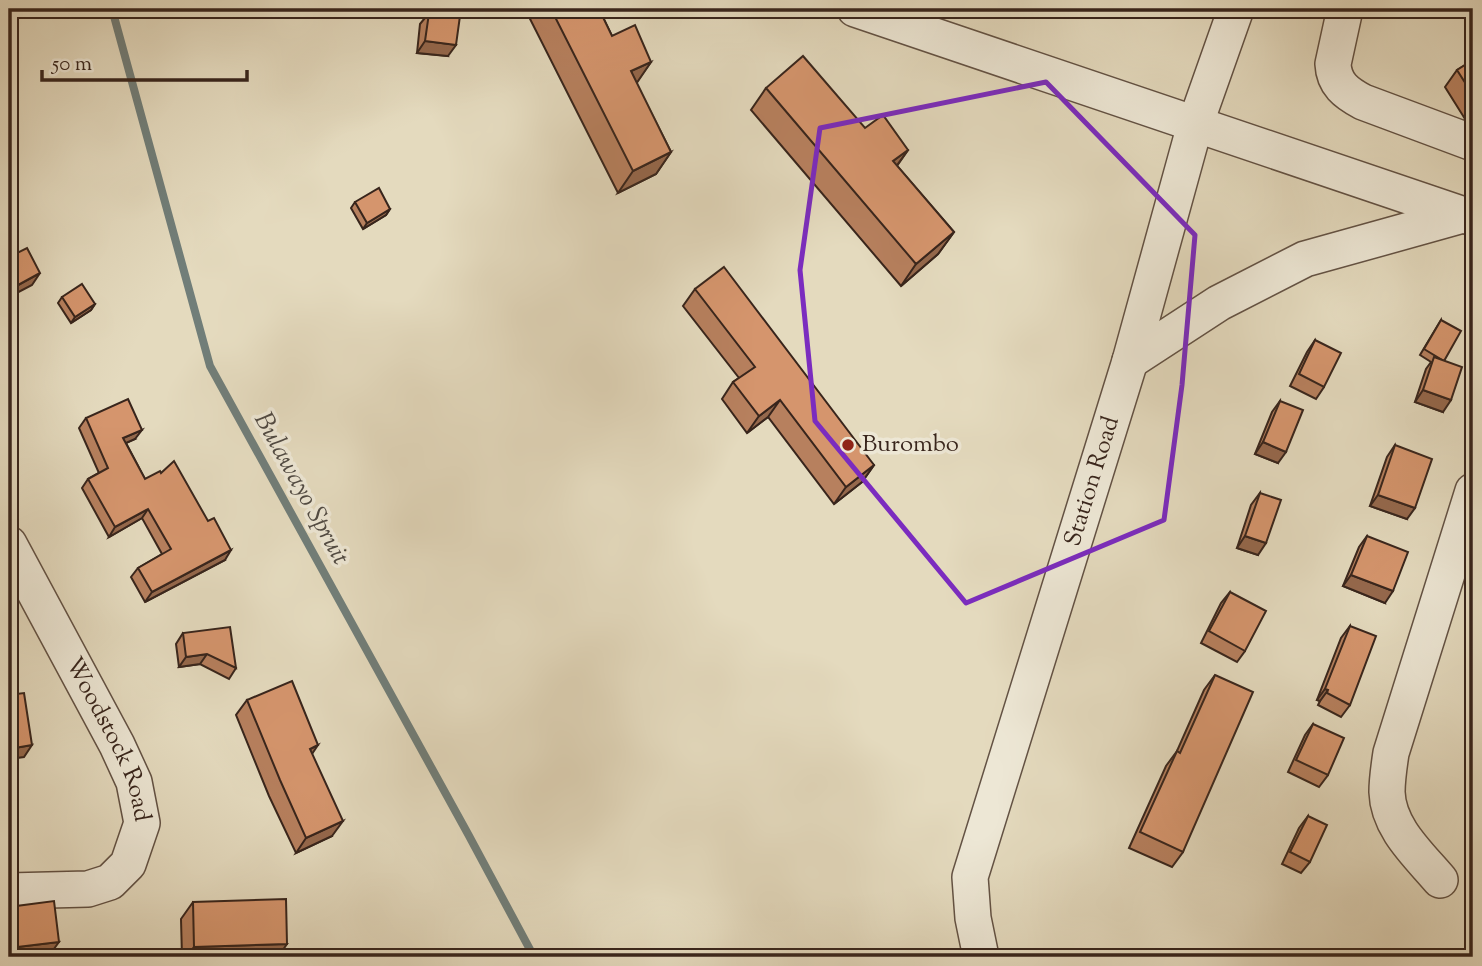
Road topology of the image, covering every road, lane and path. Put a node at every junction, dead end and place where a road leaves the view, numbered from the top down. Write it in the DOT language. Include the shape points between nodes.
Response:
graph roads {
  1 [pos="855,9"];
  2 [pos="1236,9"];
  3 [pos="1345,9"];
  4 [pos="1195,125"];
  5 [pos="1473,143"];
  6 [pos="1468,217"];
  7 [pos="1130,360"];
  8 [pos="1473,491"];
  9 [pos="9,544"];
  10 [pos="1440,880"];
  11 [pos="9,891"];
  12 [pos="981,957"];
  1 -- 4 [label="street"];
  2 -- 4 [label="street, Station Road"];
  3 -- 5 [label="street" via="1333,55 1333,72 1340,86 1363,102"];
  4 -- 6 [label="street"];
  4 -- 7 [label="street, Station Road"];
  6 -- 7 [label="street" via="1305,259 1219,303"];
  7 -- 12 [label="street, Station Road" via="970,877"];
  8 -- 10 [label="street" via="1388,773 1387,795 1400,833"];
  9 -- 11 [label="street, Woodstock Road" via="117,745 134,782 142,823 128,864 110,883 88,889"];
}
